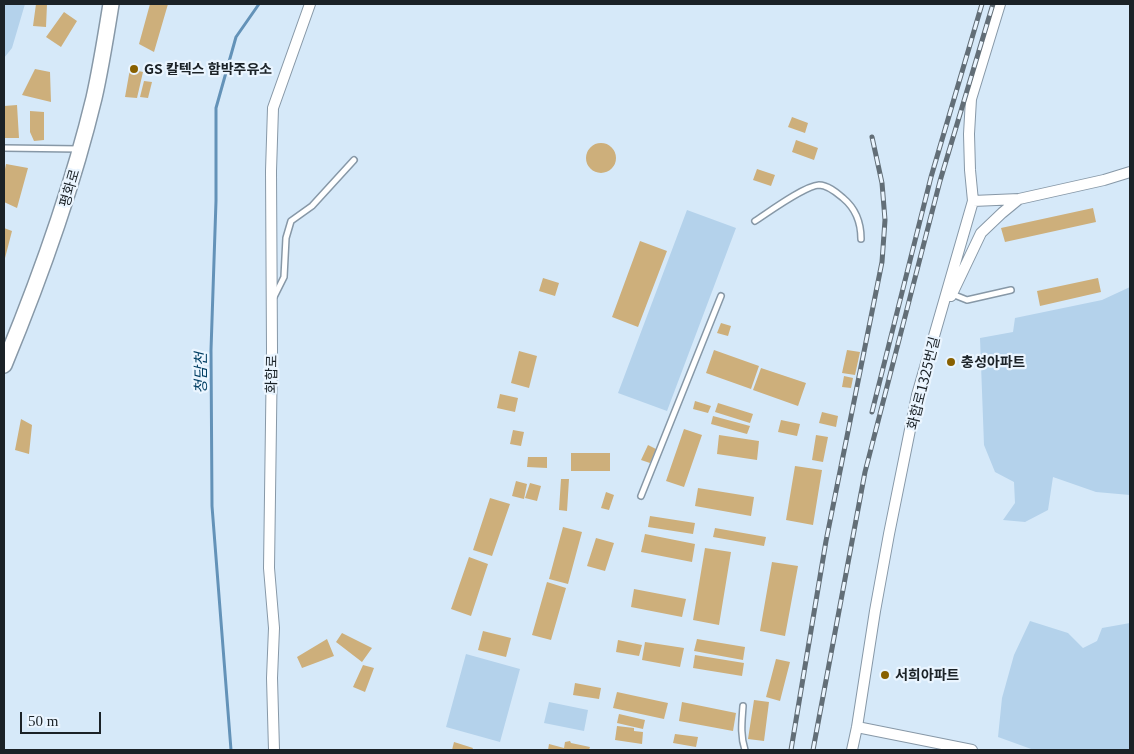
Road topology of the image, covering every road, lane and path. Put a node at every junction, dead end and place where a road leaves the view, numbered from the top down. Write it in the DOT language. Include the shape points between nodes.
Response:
graph roads {
  1 [pos="111,4"];
  2 [pos="310,4"];
  3 [pos="1000,4"];
  4 [pos="4,148"];
  5 [pos="80,149"];
  6 [pos="354,160"];
  7 [pos="1130,172"];
  8 [pos="1019,200"];
  9 [pos="973,201"];
  10 [pos="755,221"];
  11 [pos="861,239"];
  12 [pos="1011,290"];
  13 [pos="952,294"];
  14 [pos="721,296"];
  15 [pos="272,302"];
  16 [pos="938,324"];
  17 [pos="4,365"];
  18 [pos="641,496"];
  19 [pos="743,706"];
  20 [pos="857,726"];
  21 [pos="274,750"];
  22 [pos="745,750"];
  23 [pos="852,750"];
  24 [pos="972,750"];
  1 -- 5 [label="main road, 평화로" via="94,96"];
  2 -- 15 [label="street, 화합로" via="273,108"];
  3 -- 9 [label="street" via="971,99 969,134"];
  4 -- 5 [label="lane"];
  5 -- 17 [label="main road, 평화로" via="56,231"];
  6 -- 15 [label="lane" via="312,206 291,220 286,238 284,277"];
  7 -- 8 [label="street"];
  8 -- 9 [label="street"];
  8 -- 13 [label="street" via="981,233"];
  9 -- 16 [label="street, 화합로1325번길"];
  10 -- 11 [label="lane" via="800,192 819,186 830,188 849,203 860,224"];
  12 -- 13 [label="lane" via="967,300"];
  13 -- 16 [label="street"];
  14 -- 18 [label="lane"];
  15 -- 21 [label="street, 화합로" via="269,568 274,628"];
  16 -- 20 [label="street, 화합로1325번길" via="917,395 875,611"];
  19 -- 22 [label="lane" via="741,728"];
  20 -- 23 [label="street, 화합로1325번길"];
  20 -- 24 [label="street"];
}
